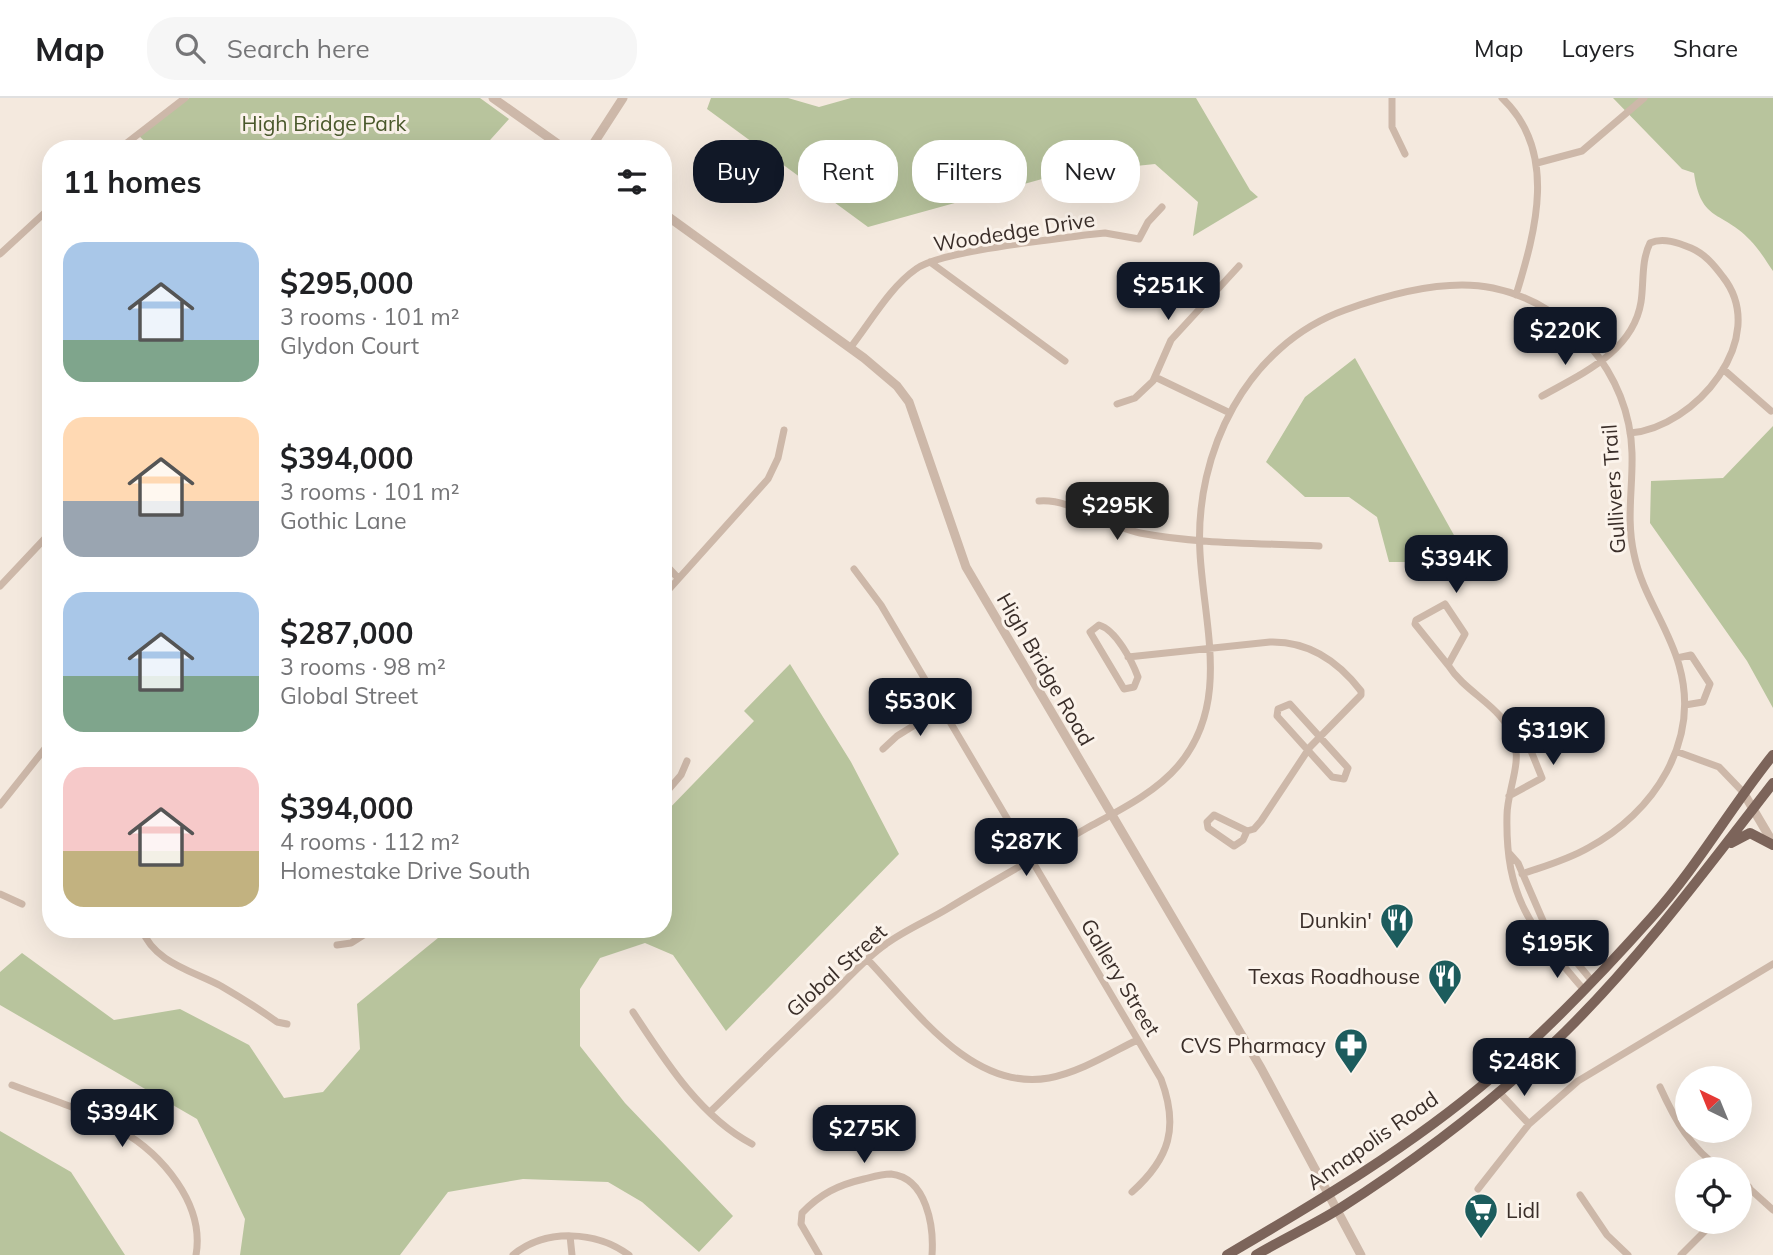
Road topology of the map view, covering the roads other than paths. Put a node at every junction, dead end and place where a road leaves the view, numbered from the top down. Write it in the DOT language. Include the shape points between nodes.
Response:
graph roads {
  1 [pos="185,98"];
  2 [pos="493,98"];
  3 [pos="623,98"];
  4 [pos="1392,98"];
  5 [pos="1502,98"];
  6 [pos="1644,98"];
  7 [pos="131,140"];
  8 [pos="552,140"];
  9 [pos="596,140"];
  10 [pos="1405,155"];
  11 [pos="1537,163"];
  12 [pos="1162,206"];
  13 [pos="42,215"];
  14 [pos="672,219"];
  15 [pos="0,254"];
  16 [pos="930,262"];
  17 [pos="1239,266"];
  18 [pos="1516,295"];
  19 [pos="850,348"];
  20 [pos="1065,361"];
  21 [pos="1602,361"];
  22 [pos="1723,369"];
  23 [pos="1155,377"];
  24 [pos="1542,396"];
  25 [pos="1117,404"];
  26 [pos="1771,411"];
  27 [pos="1230,413"];
  28 [pos="783,430"];
  29 [pos="1630,433"];
  30 [pos="1038,501"];
  31 [pos="1200,539"];
  32 [pos="42,542"];
  33 [pos="1319,546"];
  34 [pos="854,569"];
  35 [pos="672,572"];
  36 [pos="678,578"];
  37 [pos="672,585"];
  38 [pos="0,586"];
  39 [pos="1210,648"];
  40 [pos="1128,657"];
  41 [pos="1677,658"];
  42 [pos="1448,665"];
  43 [pos="1685,705"];
  44 [pos="943,708"];
  45 [pos="1320,735"];
  46 [pos="1516,746"];
  47 [pos="883,749"];
  48 [pos="1307,750"];
  49 [pos="42,752"];
  50 [pos="1678,752"];
  51 [pos="1773,755"];
  52 [pos="687,761"];
  53 [pos="1773,783"];
  54 [pos="672,786"];
  55 [pos="1743,792"];
  56 [pos="1510,796"];
  57 [pos="0,805"];
  58 [pos="1753,808"];
  59 [pos="1112,814"];
  60 [pos="1247,831"];
  61 [pos="1773,844"];
  62 [pos="1720,851"];
  63 [pos="1510,854"];
  64 [pos="1031,859"];
  65 [pos="1522,874"];
  66 [pos="0,894"];
  67 [pos="22,904"];
  68 [pos="148,938"];
  69 [pos="359,938"];
  70 [pos="337,945"];
  71 [pos="868,960"];
  72 [pos="1773,964"];
  73 [pos="1588,986"];
  74 [pos="633,1012"];
  75 [pos="288,1024"];
  76 [pos="1138,1040"];
  77 [pos="12,1085"];
  78 [pos="1660,1087"];
  79 [pos="1498,1091"];
  80 [pos="710,1111"];
  81 [pos="1529,1124"];
  82 [pos="752,1144"];
  83 [pos="1705,1157"];
  84 [pos="1478,1189"];
  85 [pos="1752,1190"];
  86 [pos="1132,1192"];
  87 [pos="1330,1195"];
  88 [pos="1580,1195"];
  89 [pos="1337,1210"];
  90 [pos="1773,1210"];
  91 [pos="1702,1234"];
  92 [pos="570,1236"];
  93 [pos="196,1255"];
  94 [pos="513,1255"];
  95 [pos="572,1255"];
  96 [pos="629,1255"];
  97 [pos="819,1255"];
  98 [pos="932,1255"];
  99 [pos="1227,1255"];
  100 [pos="1256,1255"];
  101 [pos="1361,1255"];
  102 [pos="1628,1255"];
  103 [pos="1681,1255"];
  1 -- 7 [label="street"];
  2 -- 8 [label="street"];
  3 -- 9 [label="street"];
  4 -- 10 [label="street" via="1392,127"];
  5 -- 11 [label="street" via="1526,126"];
  6 -- 11 [label="street" via="1582,151"];
  11 -- 18 [label="street" via="1533,230"];
  12 -- 16 [label="street, Woodedge Drive" via="1139,239 1086,234"];
  13 -- 15 [label="street"];
  14 -- 19 [label="street, High Bridge Road"];
  16 -- 19 [label="street, Woodedge Drive" via="909,274"];
  16 -- 20 [label="street"];
  17 -- 23 [label="street" via="1171,340"];
  18 -- 21 [label="street, Gullivers Trail" via="1572,328"];
  18 -- 27 [label="street, Gullivers Trail" via="1488,287 1446,286 1340,312 1310,325 1280,347 1247,384"];
  19 -- 59 [label="street, High Bridge Road" via="909,402 966,567"];
  21 -- 22 [label="street" via="1628,335 1637,318 1647,247 1653,241 1667,241 1703,255 1733,291 1739,328"];
  21 -- 24 [label="street"];
  21 -- 29 [label="street, Gullivers Trail" via="1619,394"];
  22 -- 26 [label="street"];
  22 -- 29 [label="street" via="1667,422 1654,430"];
  23 -- 25 [label="street" via="1135,398"];
  23 -- 27 [label="street"];
  27 -- 31 [label="street, Gullivers Trail" via="1207,478"];
  28 -- 36 [label="street" via="768,479"];
  29 -- 41 [label="street, Gullivers Trail" via="1628,514 1633,550 1641,582"];
  30 -- 31 [label="street" via="1060,502 1128,530"];
  31 -- 33 [label="street"];
  31 -- 39 [label="street, Gullivers Trail"];
  32 -- 38 [label="street"];
  34 -- 44 [label="street, Gallery Street" via="870,586"];
  35 -- 36 [label="street"];
  36 -- 37 [label="street"];
  39 -- 40 [label="street"];
  39 -- 45 [label="street" via="1282,642 1326,657 1361,692"];
  39 -- 59 [label="street, Gullivers Trail" via="1209,702 1195,743 1171,774"];
  40 -- 40 [label="street" via="1138,677 1130,690 1124,689 1091,629 1104,626"];
  41 -- 43 [label="street, Gullivers Trail"];
  41 -- 43 [label="street" via="1695,658 1710,684 1703,702"];
  42 -- 42 [label="street" via="1465,634 1445,604 1415,624"];
  42 -- 46 [label="street" via="1463,685 1504,719"];
  43 -- 50 [label="street, Gullivers Trail"];
  44 -- 47 [label="street"];
  44 -- 64 [label="street, Gallery Street"];
  45 -- 48 [label="street"];
  45 -- 48 [label="street" via="1348,768 1344,779 1332,777"];
  45 -- 48 [label="street" via="1290,704 1278,709 1277,716"];
  46 -- 56 [label="street"];
  46 -- 56 [label="street" via="1529,746 1542,778"];
  48 -- 60 [label="street" via="1261,821"];
  49 -- 57 [label="street"];
  50 -- 55 [label="street" via="1718,767"];
  50 -- 65 [label="street, Gullivers Trail" via="1651,796 1621,825 1582,852"];
  51 -- 55 [label="main road, Annapolis Road"];
  52 -- 54 [label="street"];
  53 -- 58 [label="main road, Annapolis Road"];
  55 -- 58 [label="street"];
  55 -- 73 [label="main road, Annapolis Road" via="1654,914"];
  56 -- 63 [label="street"];
  58 -- 61 [label="street"];
  58 -- 62 [label="main road, Annapolis Road"];
  59 -- 64 [label="street, Global Street"];
  59 -- 87 [label="street, High Bridge Road"];
  60 -- 60 [label="street" via="1219,816 1206,822 1234,846"];
  61 -- 62 [label="main road" via="1750,833"];
  62 -- 79 [label="main road, Annapolis Road" via="1591,1004"];
  63 -- 65 [label="street"];
  63 -- 73 [label="street" via="1507,865 1522,909 1538,936"];
  64 -- 71 [label="street, Global Street" via="890,941"];
  64 -- 76 [label="street, Gallery Street"];
  65 -- 73 [label="street" via="1544,923"];
  66 -- 67 [label="street"];
  68 -- 75 [label="street" via="173,963"];
  69 -- 70 [label="street"];
  71 -- 76 [label="street" via="953,1047 1001,1073 1028,1080 1049,1078"];
  71 -- 80 [label="street, Global Street"];
  72 -- 81 [label="street" via="1578,1080"];
  73 -- 87 [label="main road, Annapolis Road" via="1492,1078"];
  74 -- 80 [label="street" via="679,1078"];
  76 -- 86 [label="street, Gallery Street" via="1161,1079 1171,1125 1160,1161"];
  77 -- 93 [label="street" via="120,1130 162,1165 179,1185 196,1218"];
  78 -- 83 [label="street" via="1686,1136"];
  79 -- 81 [label="street"];
  79 -- 89 [label="main road, Annapolis Road" via="1411,1160"];
  80 -- 82 [label="street"];
  81 -- 84 [label="street"];
  85 -- 90 [label="street"];
  87 -- 89 [label="street, High Bridge Road"];
  87 -- 99 [label="main road, Annapolis Road"];
  88 -- 102 [label="street" via="1607,1235"];
  89 -- 100 [label="main road, Annapolis Road"];
  89 -- 101 [label="street, High Bridge Road"];
  91 -- 103 [label="street"];
  92 -- 94 [label="street" via="538,1241"];
  92 -- 95 [label="street"];
  92 -- 96 [label="street" via="603,1240"];
  97 -- 98 [label="street" via="801,1224 802,1213 826,1192 844,1184 890,1174 909,1184 926,1204"];
}
